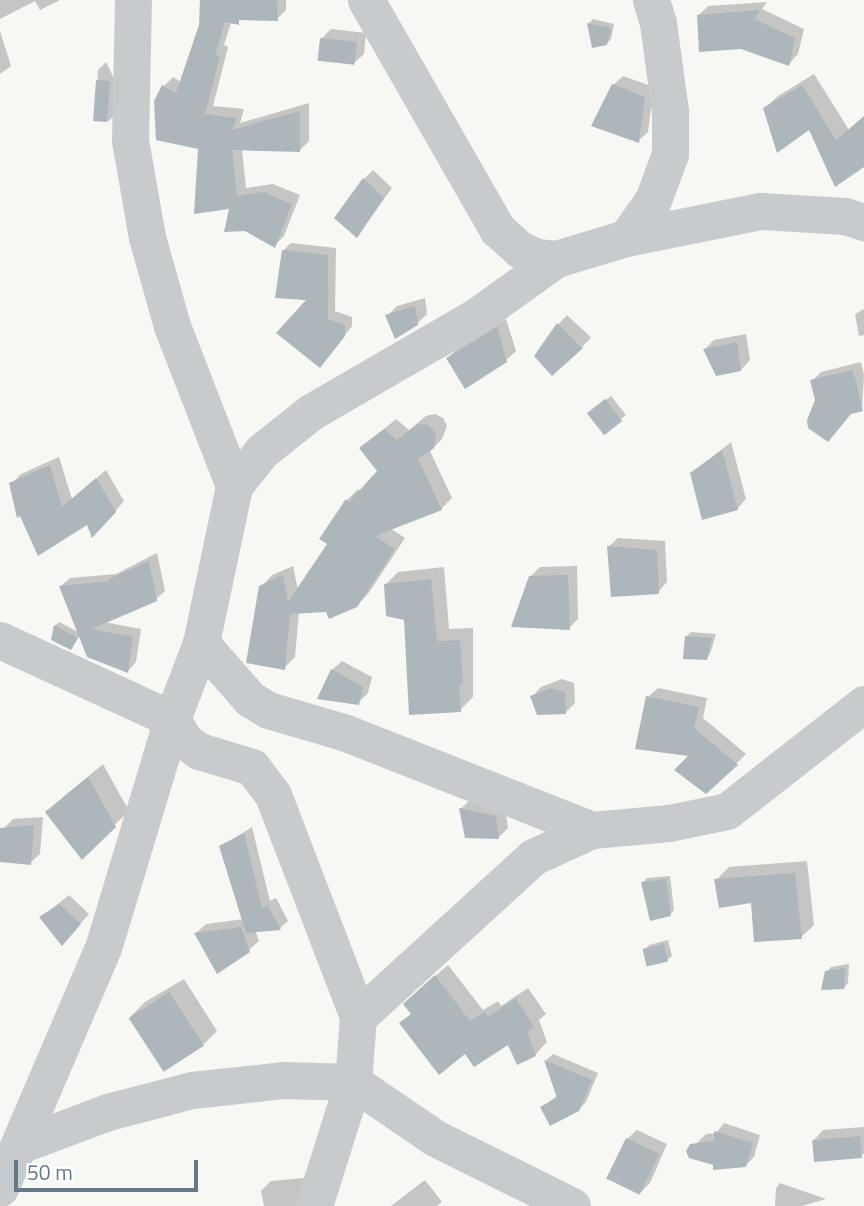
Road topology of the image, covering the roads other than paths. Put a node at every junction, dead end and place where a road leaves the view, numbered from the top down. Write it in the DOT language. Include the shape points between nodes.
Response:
graph roads {
  1 [pos="133,0"];
  2 [pos="366,0"];
  3 [pos="651,0"];
  4 [pos="864,222"];
  5 [pos="626,238"];
  6 [pos="556,259"];
  7 [pos="234,486"];
  8 [pos="0,640"];
  9 [pos="201,643"];
  10 [pos="864,704"];
  11 [pos="172,719"];
  12 [pos="592,830"];
  13 [pos="358,1017"];
  14 [pos="353,1082"];
  15 [pos="20,1145"];
  16 [pos="0,1188"];
  17 [pos="314,1206"];
  18 [pos="572,1206"];
  1 -- 7 [label="street" via="131,140 147,237 172,326"];
  2 -- 6 [label="street" via="497,229 519,249"];
  3 -- 5 [label="street" via="670,111 670,154 653,200"];
  4 -- 5 [label="street" via="845,216 760,211"];
  5 -- 6 [label="street"];
  6 -- 7 [label="street" via="478,315 288,428"];
  7 -- 9 [label="street"];
  8 -- 11 [label="street"];
  9 -- 11 [label="street"];
  9 -- 12 [label="street" via="250,699 268,710 346,733"];
  10 -- 12 [label="street" via="727,811 668,823"];
  11 -- 13 [label="street" via="184,740 199,751 252,767 272,795"];
  11 -- 15 [label="street" via="103,948"];
  12 -- 13 [label="street" via="533,857"];
  13 -- 14 [label="street"];
  14 -- 15 [label="street" via="284,1080 192,1090 108,1112"];
  14 -- 17 [label="street"];
  14 -- 18 [label="street" via="435,1138"];
  15 -- 16 [label="street"];
}
